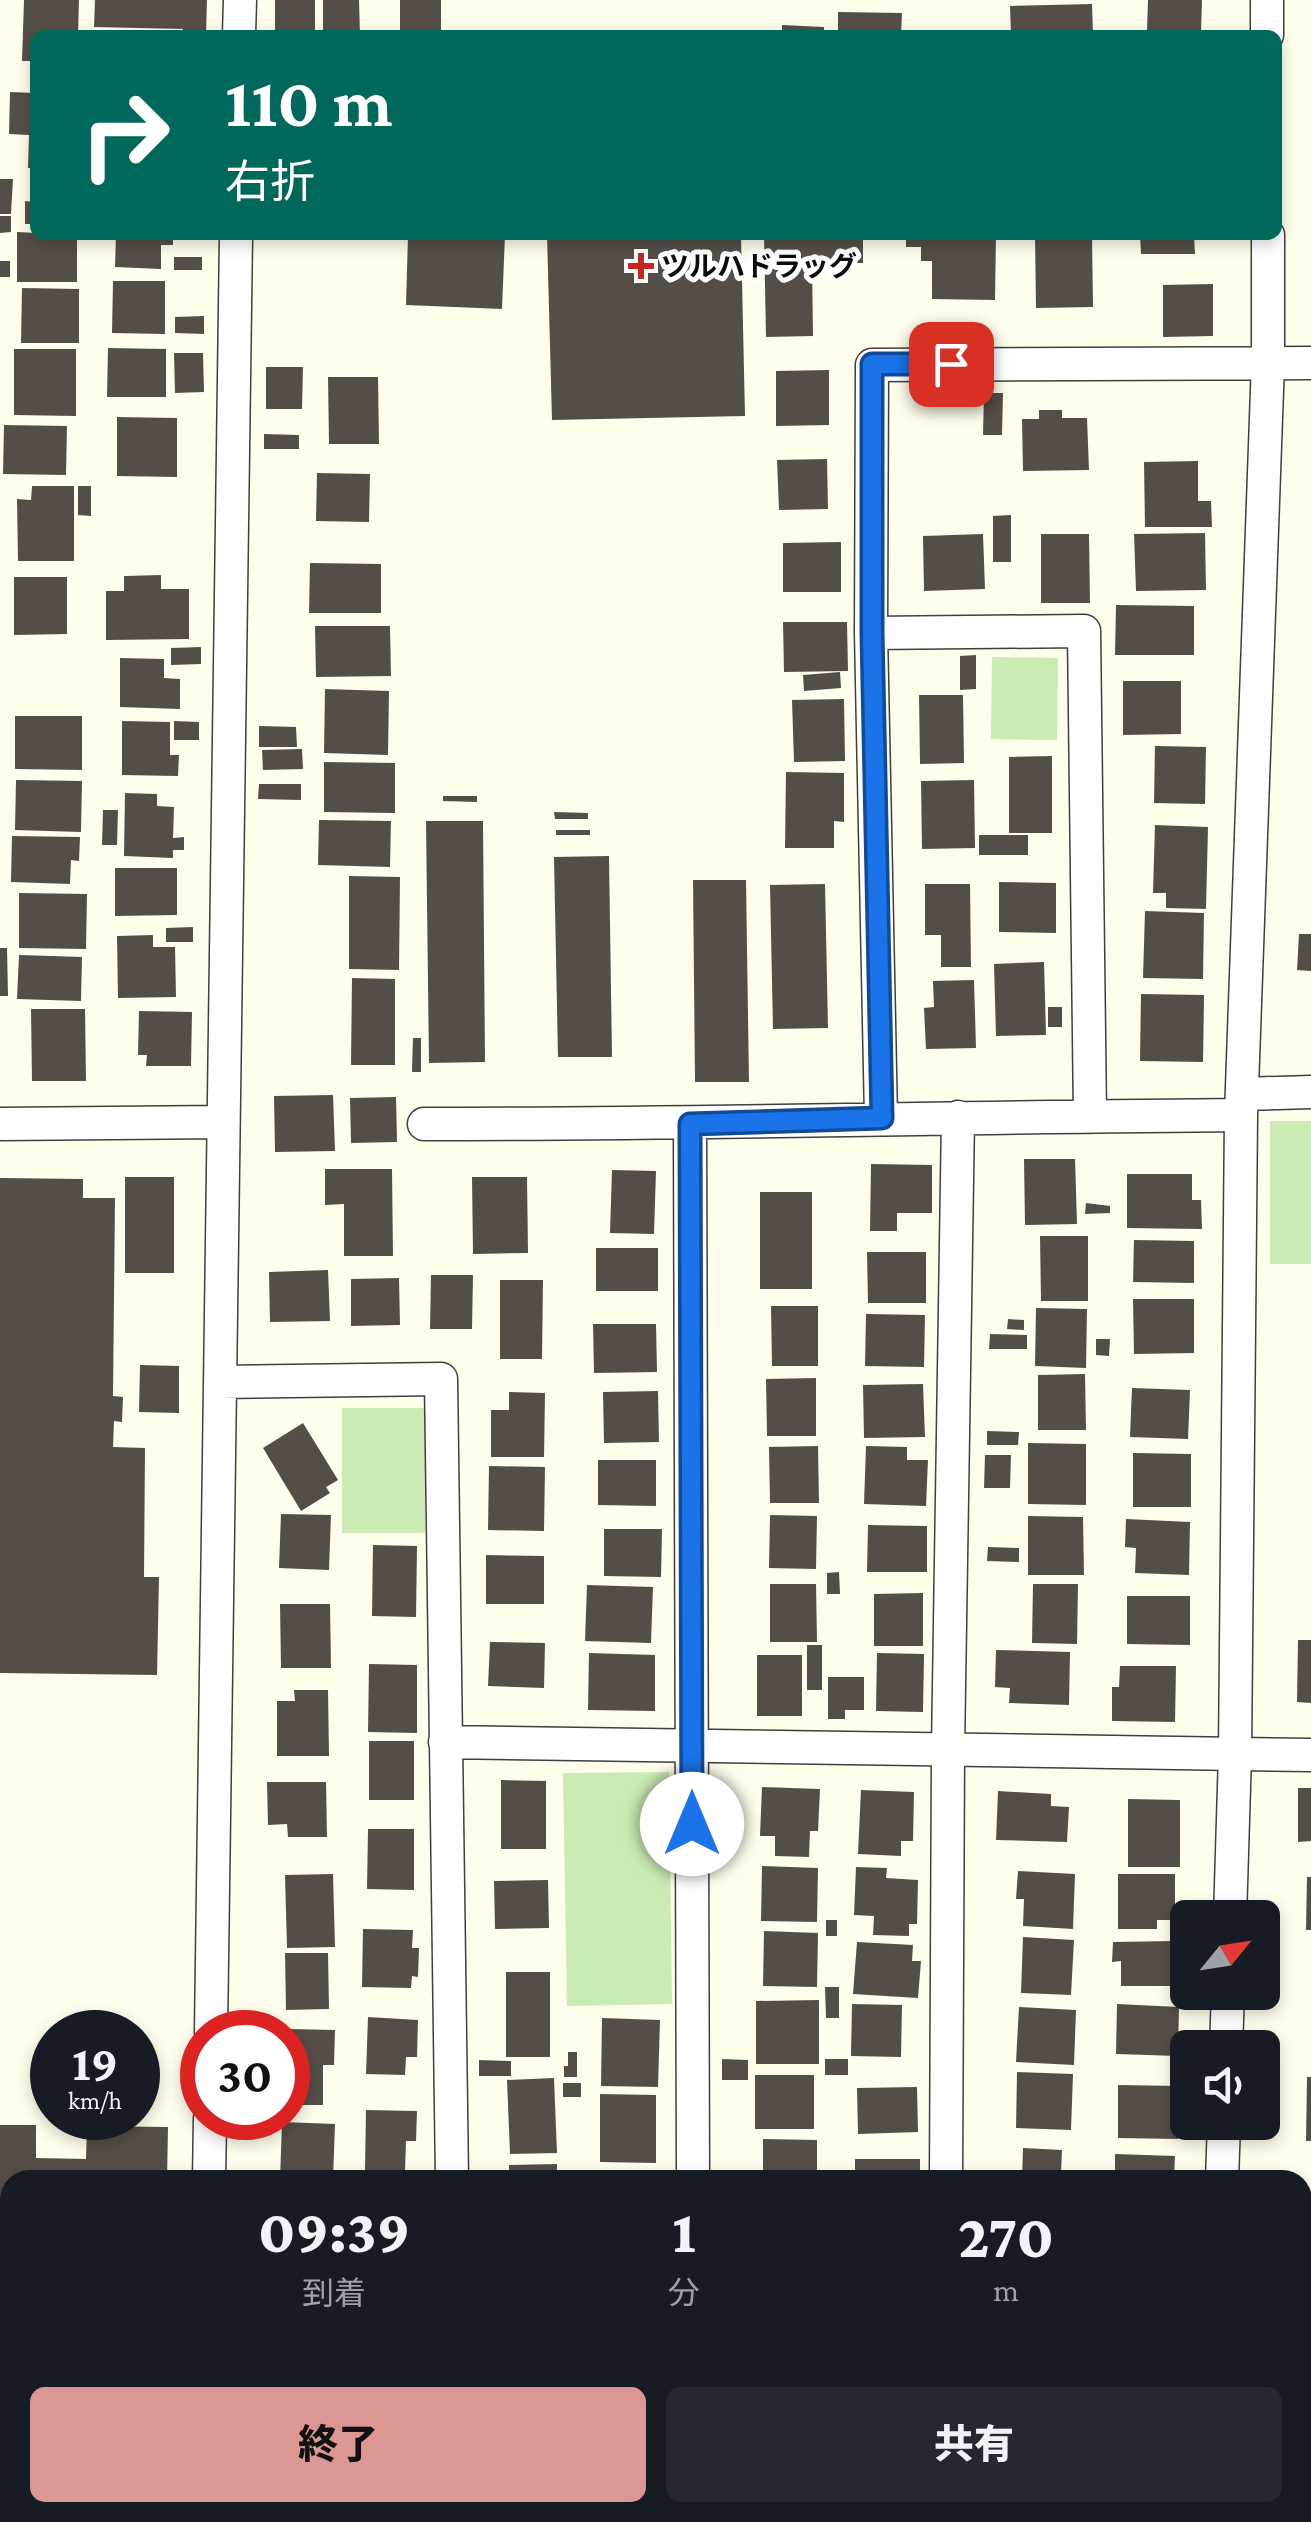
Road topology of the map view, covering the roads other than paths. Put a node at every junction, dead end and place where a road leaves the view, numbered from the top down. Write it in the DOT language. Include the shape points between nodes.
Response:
graph roads {
  1 [pos="240,0"];
  2 [pos="1267,0"];
  3 [pos="239,30"];
  4 [pos="1267,30"];
  5 [pos="236,240"];
  6 [pos="1268,240"];
  7 [pos="1268,362"];
  8 [pos="1311,363"];
  9 [pos="872,633"];
  10 [pos="1311,1092"];
  11 [pos="1242,1104"];
  12 [pos="1090,1116"];
  13 [pos="882,1118"];
  14 [pos="958,1118"];
  15 [pos="223,1122"];
  16 [pos="0,1124"];
  17 [pos="424,1124"];
  18 [pos="690,1124"];
  19 [pos="220,1382"];
  20 [pos="445,1742"];
  21 [pos="692,1746"];
  22 [pos="948,1750"];
  23 [pos="1235,1754"];
  24 [pos="1311,1755"];
  25 [pos="1231,1900"];
  26 [pos="211,2010"];
  27 [pos="210,2140"];
  28 [pos="1223,2140"];
  29 [pos="209,2170"];
  30 [pos="452,2170"];
  31 [pos="693,2170"];
  32 [pos="946,2170"];
  33 [pos="1222,2170"];
  1 -- 3 [label="street"];
  2 -- 4 [label="street"];
  5 -- 15 [label="street"];
  6 -- 7 [label="street"];
  7 -- 8 [label="street"];
  7 -- 9 [label="street" via="872,364"];
  7 -- 11 [label="street"];
  9 -- 12 [label="street" via="1084,631"];
  9 -- 13 [label="street"];
  10 -- 11 [label="street"];
  11 -- 12 [label="street"];
  11 -- 23 [label="street"];
  12 -- 14 [label="street"];
  13 -- 14 [label="street"];
  13 -- 18 [label="street"];
  14 -- 22 [label="street"];
  15 -- 16 [label="street"];
  15 -- 19 [label="street"];
  17 -- 18 [label="street"];
  18 -- 21 [label="street"];
  19 -- 20 [label="street" via="441,1378"];
  19 -- 26 [label="street"];
  20 -- 21 [label="street"];
  20 -- 30 [label="street"];
  21 -- 22 [label="street"];
  21 -- 31 [label="street"];
  22 -- 23 [label="street"];
  22 -- 32 [label="street"];
  23 -- 24 [label="street"];
  23 -- 25 [label="street"];
  27 -- 29 [label="street"];
  28 -- 33 [label="street"];
}
